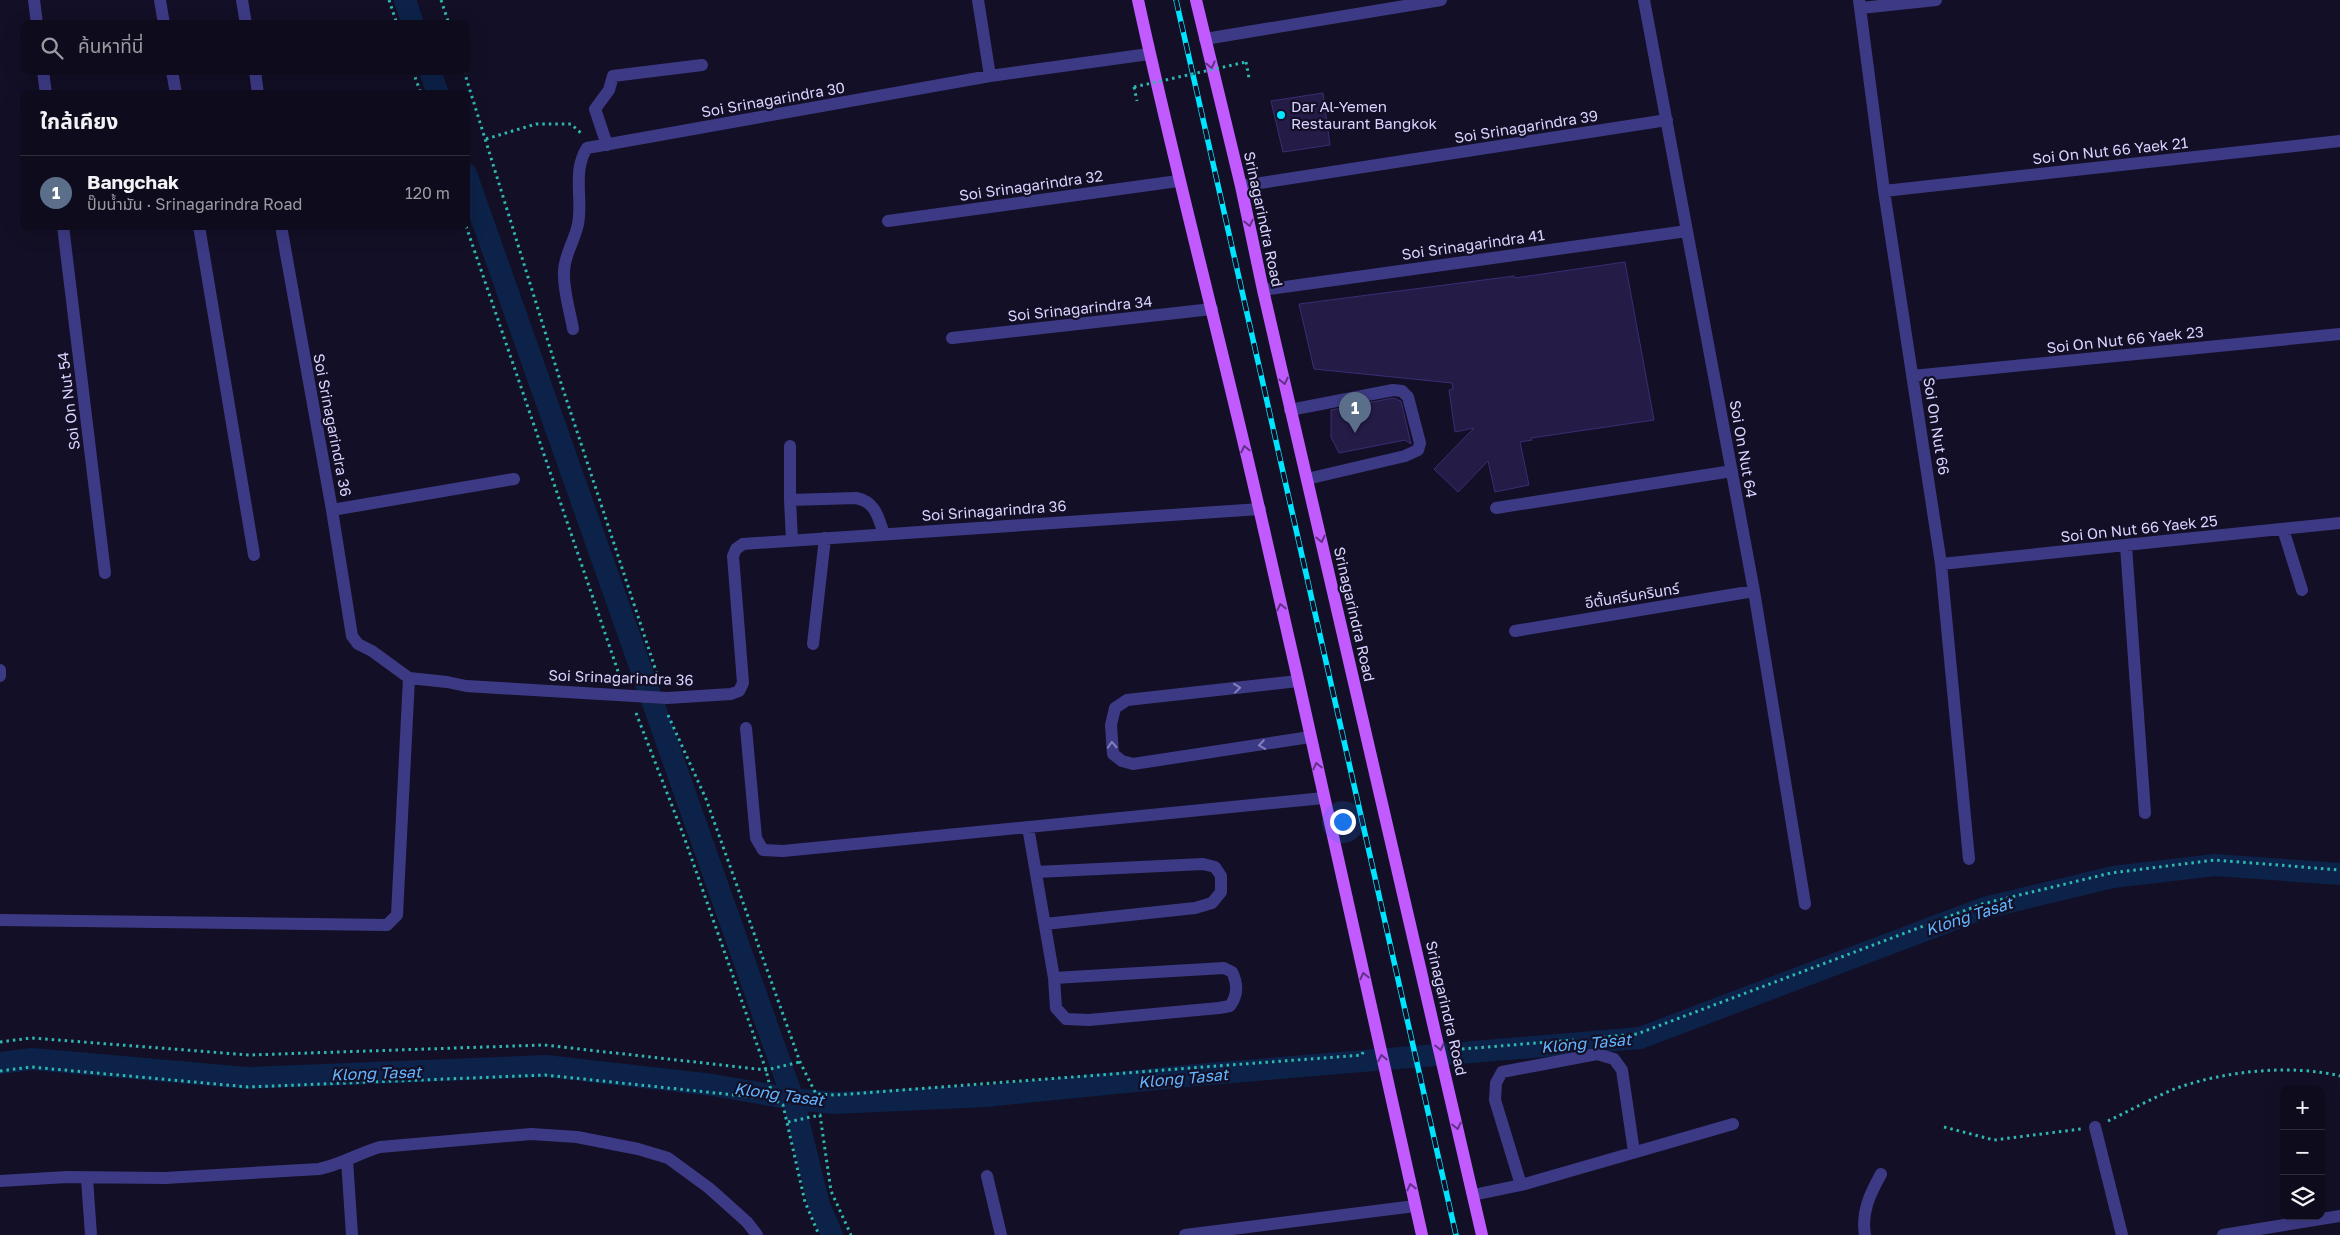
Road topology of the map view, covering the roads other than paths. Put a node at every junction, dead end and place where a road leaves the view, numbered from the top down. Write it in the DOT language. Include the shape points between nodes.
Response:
graph roads {
  1 [pos="34,0"];
  2 [pos="160,0"];
  3 [pos="242,0"];
  4 [pos="978,0"];
  5 [pos="1138,0"];
  6 [pos="1196,0"];
  7 [pos="1440,0"];
  8 [pos="1644,0"];
  9 [pos="1936,0"];
  10 [pos="1860,4"];
  11 [pos="36,20"];
  12 [pos="163,20"];
  13 [pos="245,20"];
  14 [pos="1205,39"];
  15 [pos="1149,54"];
  16 [pos="702,64"];
  17 [pos="44,75"];
  18 [pos="173,75"];
  19 [pos="256,75"];
  20 [pos="990,76"];
  21 [pos="45,90"];
  22 [pos="175,90"];
  23 [pos="257,90"];
  24 [pos="1667,120"];
  25 [pos="2340,141"];
  26 [pos="607,145"];
  27 [pos="1178,181"];
  28 [pos="1241,186"];
  29 [pos="1884,191"];
  30 [pos="888,221"];
  31 [pos="63,230"];
  32 [pos="200,230"];
  33 [pos="282,230"];
  34 [pos="1687,232"];
  35 [pos="1263,290"];
  36 [pos="1212,309"];
  37 [pos="573,329"];
  38 [pos="2340,334"];
  39 [pos="952,338"];
  40 [pos="1912,376"];
  41 [pos="1290,410"];
  42 [pos="790,446"];
  43 [pos="1732,471"];
  44 [pos="514,479"];
  45 [pos="1307,479"];
  46 [pos="790,500"];
  47 [pos="1496,508"];
  48 [pos="1260,509"];
  49 [pos="332,510"];
  50 [pos="2340,523"];
  51 [pos="2283,529"];
  52 [pos="884,534"];
  53 [pos="825,538"];
  54 [pos="792,540"];
  55 [pos="2126,546"];
  56 [pos="254,554"];
  57 [pos="1941,564"];
  58 [pos="105,573"];
  59 [pos="2302,590"];
  60 [pos="1754,591"];
  61 [pos="1515,631"];
  62 [pos="813,644"];
  63 [pos="0,670"];
  64 [pos="0,676"];
  65 [pos="409,678"];
  66 [pos="1298,682"];
  67 [pos="746,728"];
  68 [pos="1310,737"];
  69 [pos="1324,798"];
  70 [pos="2145,813"];
  71 [pos="1028,827"];
  72 [pos="1969,858"];
  73 [pos="1036,872"];
  74 [pos="1805,904"];
  75 [pos="0,920"];
  76 [pos="1045,924"];
  77 [pos="1054,978"];
  78 [pos="1733,1124"];
  79 [pos="2095,1127"];
  80 [pos="1634,1152"];
  81 [pos="347,1160"];
  82 [pos="1881,1174"];
  83 [pos="987,1176"];
  84 [pos="87,1179"];
  85 [pos="0,1181"];
  86 [pos="1521,1186"];
  87 [pos="1473,1195"];
  88 [pos="1415,1206"];
  89 [pos="2340,1216"];
  90 [pos="91,1235"];
  91 [pos="352,1235"];
  92 [pos="757,1235"];
  93 [pos="1001,1235"];
  94 [pos="1185,1235"];
  95 [pos="1422,1235"];
  96 [pos="1482,1235"];
  97 [pos="1866,1235"];
  98 [pos="2122,1235"];
  99 [pos="2223,1235"];
  1 -- 11 [label="street"];
  2 -- 12 [label="street"];
  3 -- 13 [label="street"];
  4 -- 20 [label="street"];
  5 -- 15 [label="main road"];
  6 -- 14 [label="main road, Srinagarindra Road"];
  7 -- 14 [label="street"];
  8 -- 24 [label="street, Soi On Nut 64"];
  9 -- 10 [label="street"];
  10 -- 29 [label="street, Soi On Nut 66"];
  14 -- 28 [label="main road, Srinagarindra Road, one-way"];
  15 -- 20 [label="street, Soi Srinagarindra 30"];
  15 -- 27 [label="main road"];
  16 -- 26 [label="street" via="614,76 609,90 595,109"];
  17 -- 21 [label="street"];
  18 -- 22 [label="street"];
  19 -- 23 [label="street"];
  20 -- 26 [label="street, Soi Srinagarindra 30"];
  24 -- 28 [label="street, Soi Srinagarindra 39"];
  24 -- 34 [label="street, Soi On Nut 64"];
  25 -- 29 [label="street, Soi On Nut 66 Yaek 21"];
  26 -- 37 [label="street, Soi Srinagarindra 30" via="587,148 581,157 578,224 565,260 564,273"];
  27 -- 30 [label="street, Soi Srinagarindra 32"];
  27 -- 36 [label="main road"];
  28 -- 35 [label="main road, Srinagarindra Road, one-way"];
  29 -- 40 [label="street, Soi On Nut 66"];
  31 -- 58 [label="street, Soi On Nut 54"];
  32 -- 56 [label="street"];
  33 -- 49 [label="street, Soi Srinagarindra 36"];
  34 -- 35 [label="street, Soi Srinagarindra 41"];
  34 -- 43 [label="street, Soi On Nut 64"];
  35 -- 41 [label="main road, Srinagarindra Road, one-way"];
  36 -- 39 [label="street, Soi Srinagarindra 34"];
  48 -- 36 [label="main road, one-way"];
  38 -- 40 [label="street, Soi On Nut 66 Yaek 23"];
  40 -- 57 [label="street, Soi On Nut 66"];
  41 -- 45 [label="main road, Srinagarindra Road"];
  41 -- 45 [label="street" via="1402,391 1408,397 1420,443 1418,450 1405,456"];
  42 -- 46 [label="street"];
  43 -- 47 [label="street"];
  43 -- 60 [label="street, Soi On Nut 64"];
  44 -- 49 [label="street"];
  45 -- 87 [label="main road, Srinagarindra Road, one-way"];
  46 -- 52 [label="street" via="866,500 875,507"];
  46 -- 54 [label="street"];
  48 -- 52 [label="street, Soi Srinagarindra 36"];
  66 -- 48 [label="main road, one-way"];
  49 -- 65 [label="street, Soi Srinagarindra 36" via="352,636 358,644"];
  50 -- 51 [label="street, Soi On Nut 66 Yaek 25"];
  51 -- 55 [label="street, Soi On Nut 66 Yaek 25"];
  51 -- 59 [label="street"];
  52 -- 53 [label="street, Soi Srinagarindra 36"];
  53 -- 54 [label="street, Soi Srinagarindra 36"];
  53 -- 62 [label="street"];
  54 -- 65 [label="street, Soi Srinagarindra 36" via="743,544 733,556 743,683 739,691 731,694 666,698 466,686"];
  55 -- 57 [label="street, Soi On Nut 66 Yaek 25"];
  55 -- 70 [label="street"];
  57 -- 72 [label="street, Soi On Nut 66"];
  60 -- 61 [label="street, อีตั้นศรีนครินทร์"];
  60 -- 74 [label="street, Soi On Nut 64"];
  63 -- 64 [label="street"];
  65 -- 75 [label="street" via="397,915 387,925"];
  66 -- 68 [label="main road"];
  68 -- 66 [label="street, one-way" via="1133,764 1122,762 1113,754 1111,725 1115,708 1127,700"];
  67 -- 71 [label="street" via="756,838 763,850 783,851"];
  69 -- 68 [label="main road, one-way"];
  69 -- 71 [label="street"];
  88 -- 69 [label="main road, one-way"];
  71 -- 73 [label="street"];
  73 -- 76 [label="street"];
  73 -- 76 [label="street" via="1204,864 1215,866 1222,876 1222,892 1212,903 1195,908"];
  76 -- 77 [label="street"];
  77 -- 77 [label="street" via="1224,968 1232,972 1236,981 1236,998 1230,1006 1219,1008 1088,1020 1066,1019 1056,1008"];
  78 -- 80 [label="street"];
  79 -- 98 [label="street"];
  80 -- 86 [label="street"];
  80 -- 86 [label="street" via="1622,1070 1614,1059 1597,1054 1502,1072 1496,1083 1495,1100"];
  81 -- 84 [label="street" via="319,1169"];
  81 -- 91 [label="street"];
  81 -- 92 [label="street" via="380,1147 531,1134 620,1145 668,1158 709,1188 748,1222"];
  82 -- 97 [label="street" via="1868,1198 1864,1215"];
  83 -- 93 [label="street"];
  84 -- 85 [label="street"];
  84 -- 90 [label="street"];
  86 -- 87 [label="street"];
  87 -- 96 [label="main road, Srinagarindra Road"];
  88 -- 94 [label="street"];
  88 -- 95 [label="main road"];
  89 -- 99 [label="street"];
}
